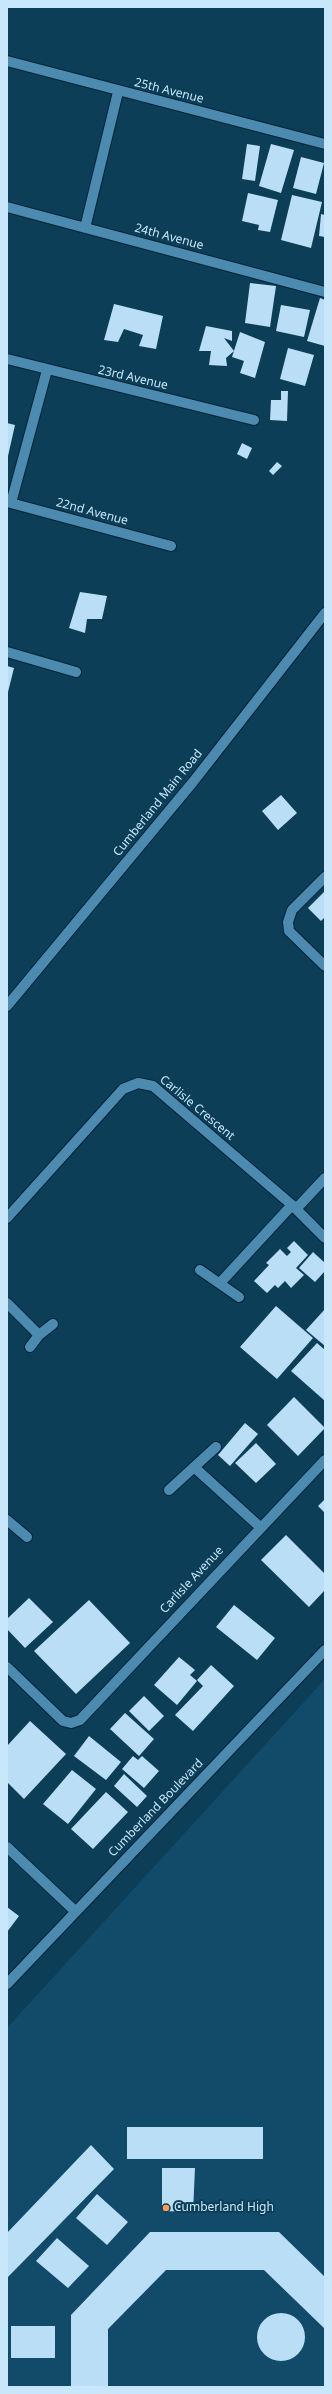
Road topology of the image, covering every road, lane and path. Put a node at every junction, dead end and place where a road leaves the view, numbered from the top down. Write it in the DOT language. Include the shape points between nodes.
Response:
graph roads {
  1 [pos="7,61"];
  2 [pos="118,92"];
  3 [pos="325,144"];
  4 [pos="7,207"];
  5 [pos="85,228"];
  6 [pos="325,292"];
  7 [pos="7,359"];
  8 [pos="46,370"];
  9 [pos="254,420"];
  10 [pos="9,503"];
  11 [pos="171,546"];
  12 [pos="325,613"];
  13 [pos="7,652"];
  14 [pos="76,672"];
  15 [pos="325,877"];
  16 [pos="325,966"];
  17 [pos="7,1006"];
  18 [pos="325,1178"];
  19 [pos="294,1207"];
  20 [pos="7,1218"];
  21 [pos="325,1238"];
  22 [pos="200,1270"];
  23 [pos="220,1283"];
  24 [pos="239,1297"];
  25 [pos="7,1303"];
  26 [pos="53,1324"];
  27 [pos="39,1335"];
  28 [pos="30,1347"];
  29 [pos="216,1447"];
  30 [pos="325,1460"];
  31 [pos="194,1468"];
  32 [pos="169,1490"];
  33 [pos="7,1521"];
  34 [pos="260,1527"];
  35 [pos="27,1537"];
  36 [pos="325,1650"];
  37 [pos="7,1667"];
  38 [pos="7,1847"];
  39 [pos="75,1911"];
  40 [pos="7,1984"];
  1 -- 2 [label="street, 25th Avenue"];
  2 -- 3 [label="street, 25th Avenue"];
  2 -- 5 [label="street"];
  4 -- 5 [label="street, 24th Avenue"];
  5 -- 6 [label="street, 24th Avenue"];
  7 -- 8 [label="street, 23rd Avenue"];
  8 -- 9 [label="street, 23rd Avenue"];
  8 -- 10 [label="street"];
  10 -- 11 [label="street, 22nd Avenue"];
  12 -- 17 [label="street, Cumberland Main Road" via="193,782"];
  13 -- 14 [label="street"];
  15 -- 16 [label="street" via="292,910 288,922 289,931"];
  18 -- 19 [label="street"];
  19 -- 20 [label="street, Carlisle Crescent" via="153,1086 138,1083 123,1089"];
  19 -- 21 [label="street, Carlisle Crescent"];
  19 -- 23 [label="street"];
  22 -- 23 [label="street"];
  23 -- 24 [label="street"];
  25 -- 27 [label="street"];
  26 -- 27 [label="street"];
  27 -- 28 [label="street"];
  29 -- 31 [label="street"];
  30 -- 34 [label="street, Carlisle Avenue"];
  31 -- 32 [label="street"];
  31 -- 34 [label="street"];
  33 -- 35 [label="street"];
  34 -- 37 [label="street, Carlisle Avenue" via="80,1720 71,1723 63,1721"];
  36 -- 39 [label="street, Cumberland Boulevard"];
  38 -- 39 [label="street"];
  39 -- 40 [label="street, Cumberland Boulevard"];
}
